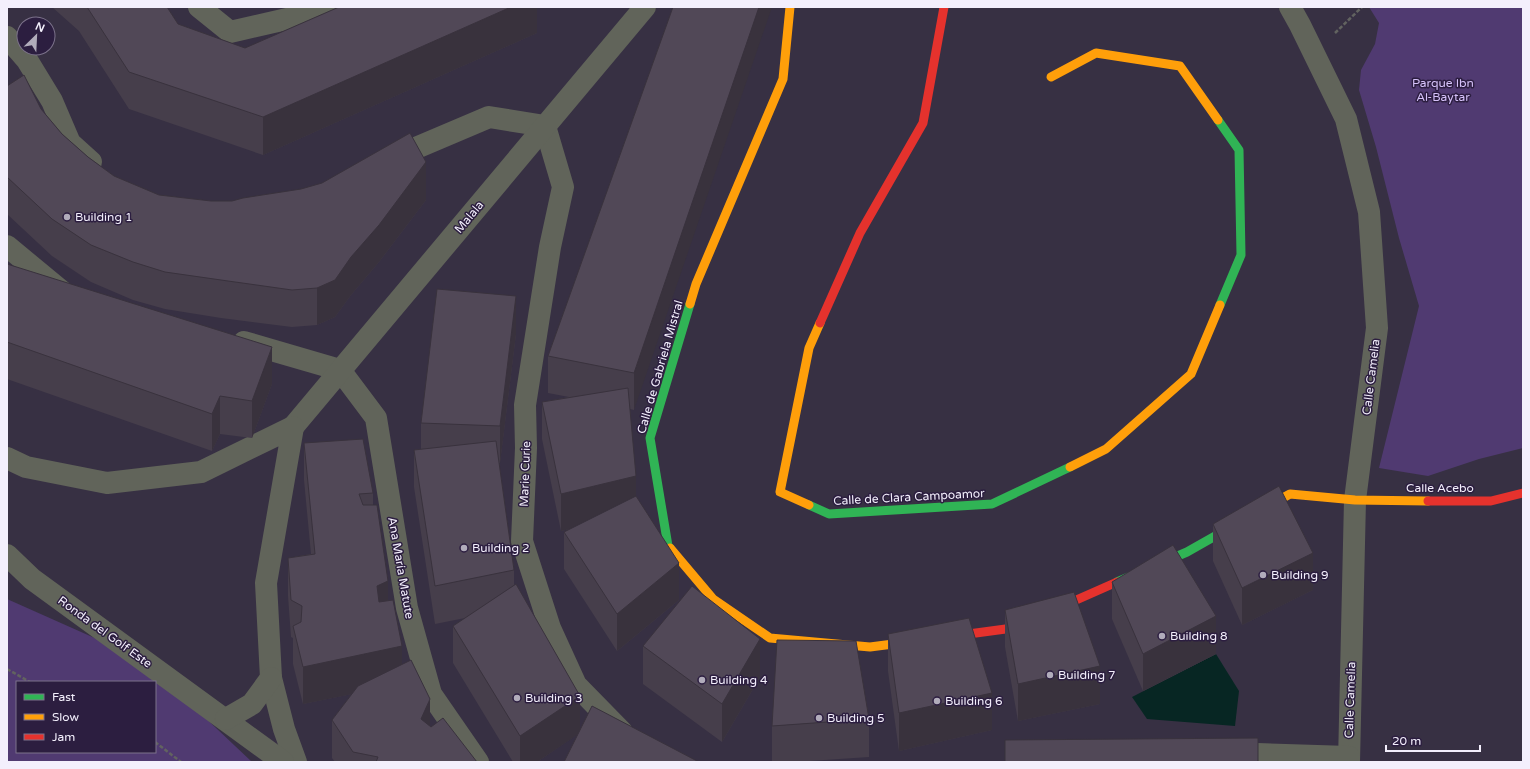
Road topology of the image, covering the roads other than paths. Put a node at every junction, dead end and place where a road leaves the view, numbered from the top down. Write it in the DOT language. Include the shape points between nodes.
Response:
graph roads {
  1 [pos="199,7"];
  2 [pos="339,7"];
  3 [pos="645,7"];
  4 [pos="790,7"];
  5 [pos="944,7"];
  6 [pos="1290,7"];
  7 [pos="7,37"];
  8 [pos="1051,77"];
  9 [pos="546,126"];
  10 [pos="375,166"];
  11 [pos="106,175"];
  12 [pos="7,246"];
  13 [pos="81,301"];
  14 [pos="228,339"];
  15 [pos="340,370"];
  16 [pos="292,427"];
  17 [pos="7,458"];
  18 [pos="1523,493"];
  19 [pos="1356,500"];
  20 [pos="7,555"];
  21 [pos="271,678"];
  22 [pos="226,719"];
  23 [pos="640,741"];
  24 [pos="1207,752"];
  25 [pos="1349,760"];
  26 [pos="283,762"];
  27 [pos="296,762"];
  28 [pos="478,762"];
  1 -- 2 [label="street" via="230,32"];
  3 -- 9 [label="street, Malala"];
  4 -- 19 [label="street, Calle de Gabriela Mistral" via="783,79 696,284 650,438 668,546 713,600 770,638 870,647 1013,628 1187,552 1290,494"];
  5 -- 8 [label="street, Calle de Clara Campoamor" via="923,123 860,233 809,348 780,492 829,514 992,504 1106,449 1191,374 1241,255 1239,150 1180,66 1096,53"];
  6 -- 19 [label="street, Calle Camelia" via="1346,119 1369,212 1377,328"];
  7 -- 11 [label="street" via="31,66 52,101 70,143"];
  9 -- 10 [label="street" via="488,117"];
  9 -- 15 [label="street, Malala"];
  9 -- 23 [label="street, Marie Curie" via="563,187 550,248 526,405 522,541 550,628 576,685 620,731"];
  12 -- 13 [label="street" via="67,295"];
  14 -- 15 [label="street"];
  15 -- 16 [label="street, Malala"];
  15 -- 28 [label="street, Ana María Matute" via="376,418 407,608 431,694"];
  16 -- 17 [label="street" via="201,472 108,483 26,467"];
  16 -- 21 [label="street" via="266,583"];
  18 -- 19 [label="street, Calle Acebo" via="1491,500"];
  19 -- 25 [label="street, Calle Camelia"];
  20 -- 22 [label="street, Ronda del Golf Este" via="32,579"];
  21 -- 22 [label="street" via="252,704"];
  21 -- 27 [label="street" via="284,729"];
  22 -- 26 [label="street, Ronda del Golf Este"];
  24 -- 25 [label="street"];
}
